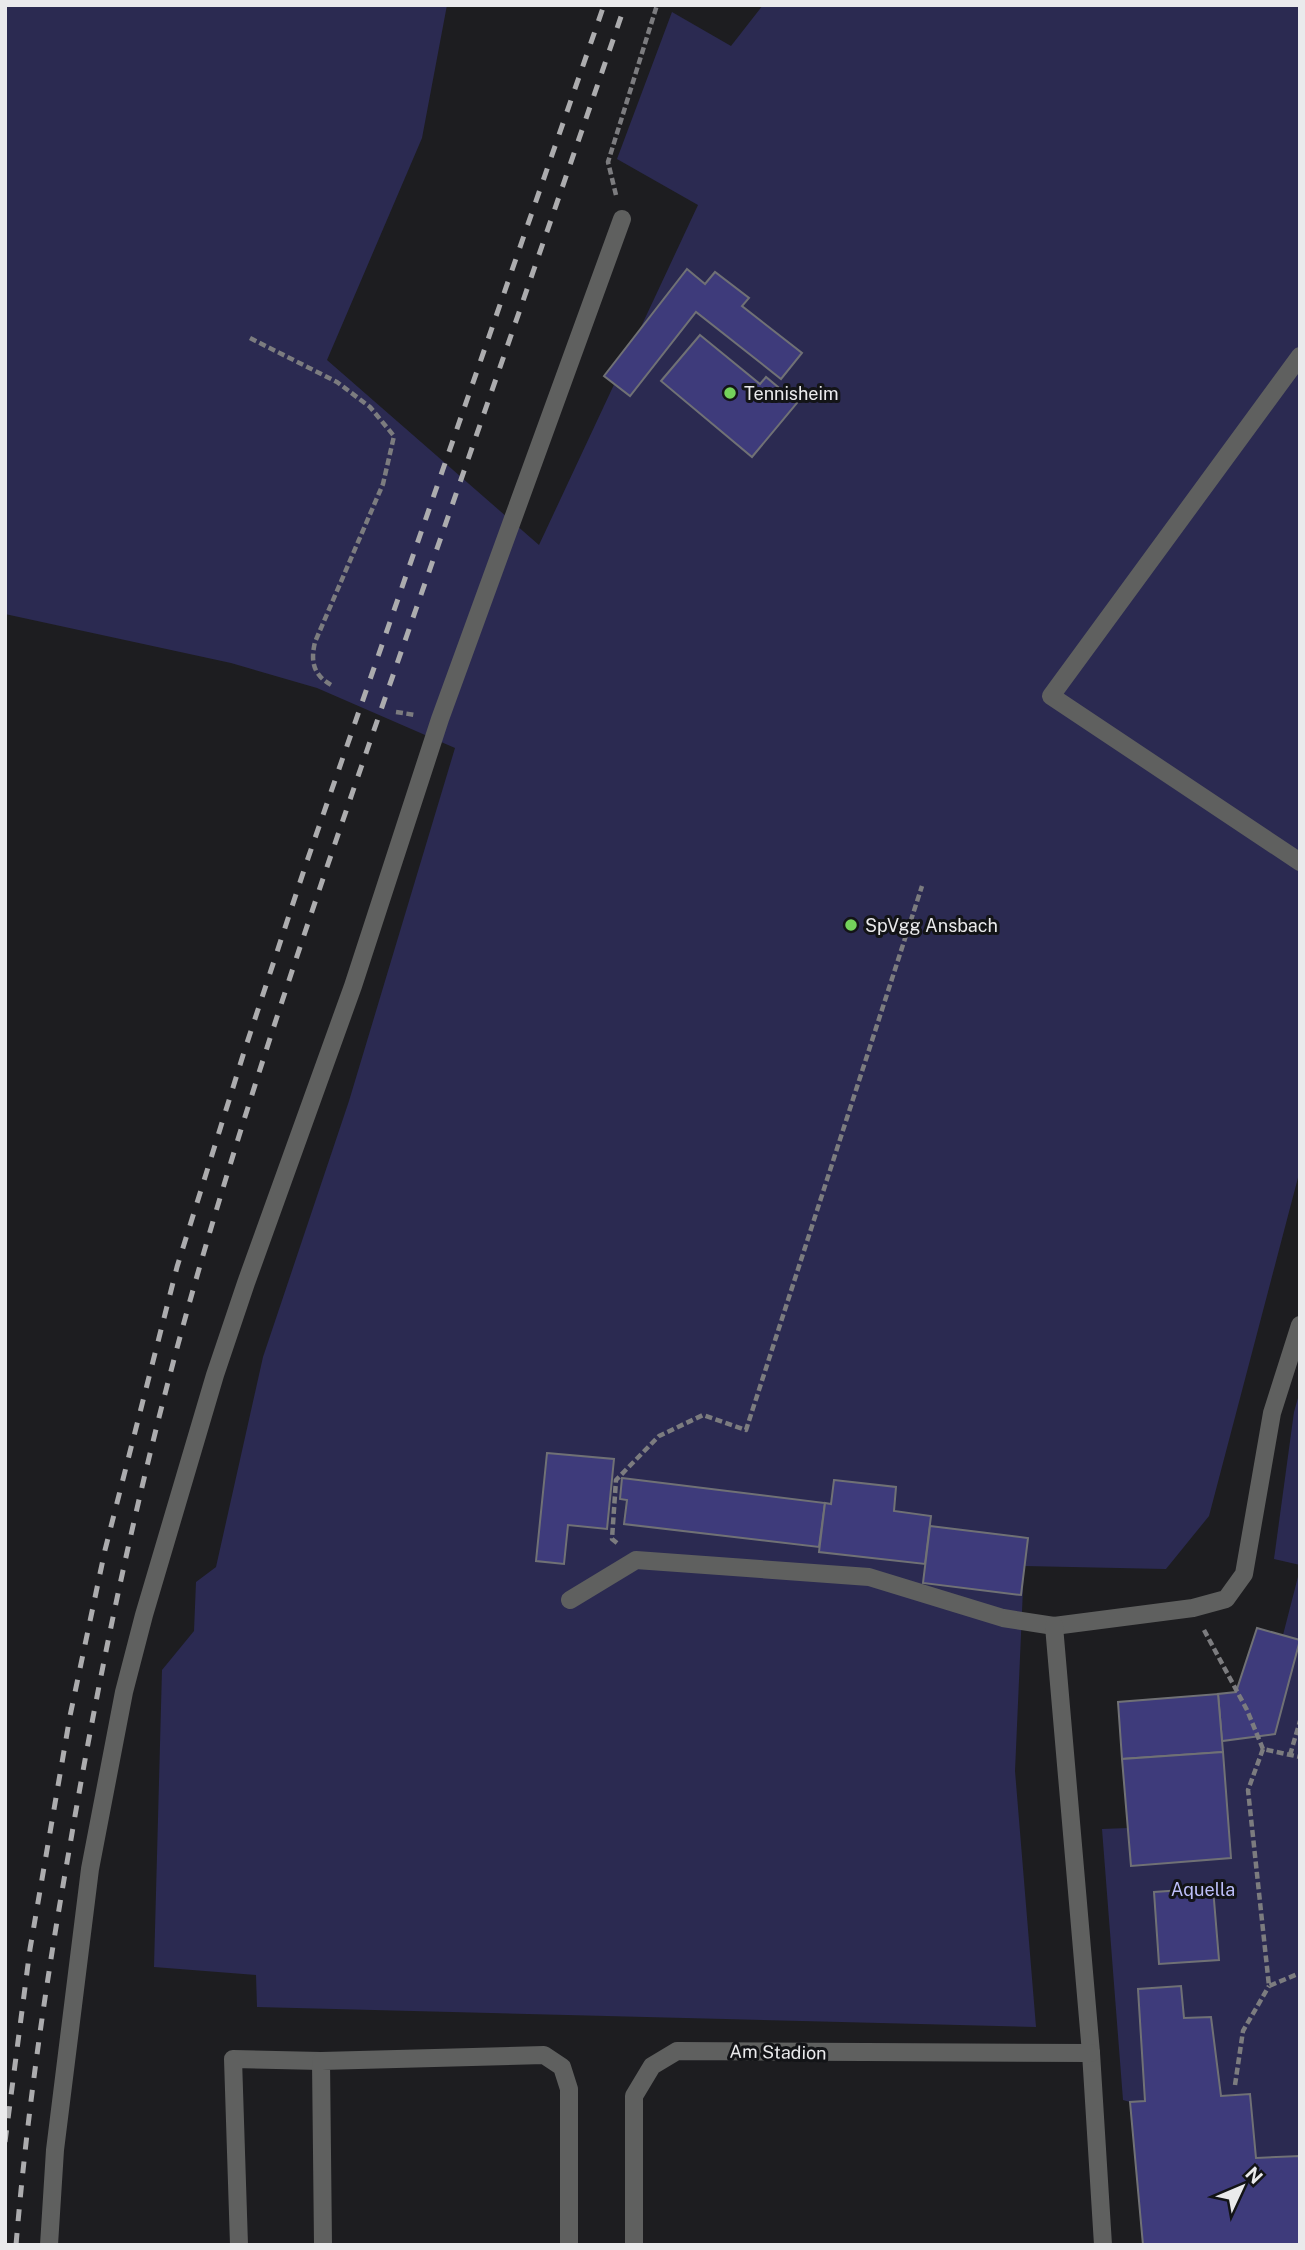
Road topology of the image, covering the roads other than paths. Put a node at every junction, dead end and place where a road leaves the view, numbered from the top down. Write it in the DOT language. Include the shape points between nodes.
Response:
graph roads {
  1 [pos="622,219"];
  2 [pos="1300,356"];
  3 [pos="1300,862"];
  4 [pos="1300,1325"];
  5 [pos="570,1600"];
  6 [pos="1054,1626"];
  7 [pos="1091,2053"];
  8 [pos="321,2061"];
  9 [pos="49,2245"];
  10 [pos="239,2245"];
  11 [pos="323,2245"];
  12 [pos="569,2245"];
  13 [pos="634,2245"];
  14 [pos="1102,2245"];
  1 -- 9 [label="street" via="440,719 353,986 246,1283 144,1615 115,1733 90,1869 55,2150"];
  2 -- 3 [label="street" via="1052,696"];
  4 -- 6 [label="street" via="1272,1413 1244,1574 1226,1599 1193,1608"];
  5 -- 6 [label="street" via="636,1560 869,1577 1003,1618"];
  6 -- 7 [label="street"];
  7 -- 13 [label="street, Am Stadion" via="677,2051 652,2066 634,2096"];
  7 -- 14 [label="street"];
  8 -- 10 [label="street" via="233,2059"];
  8 -- 11 [label="street"];
  8 -- 12 [label="street" via="544,2055 562,2067 569,2089"];
}
